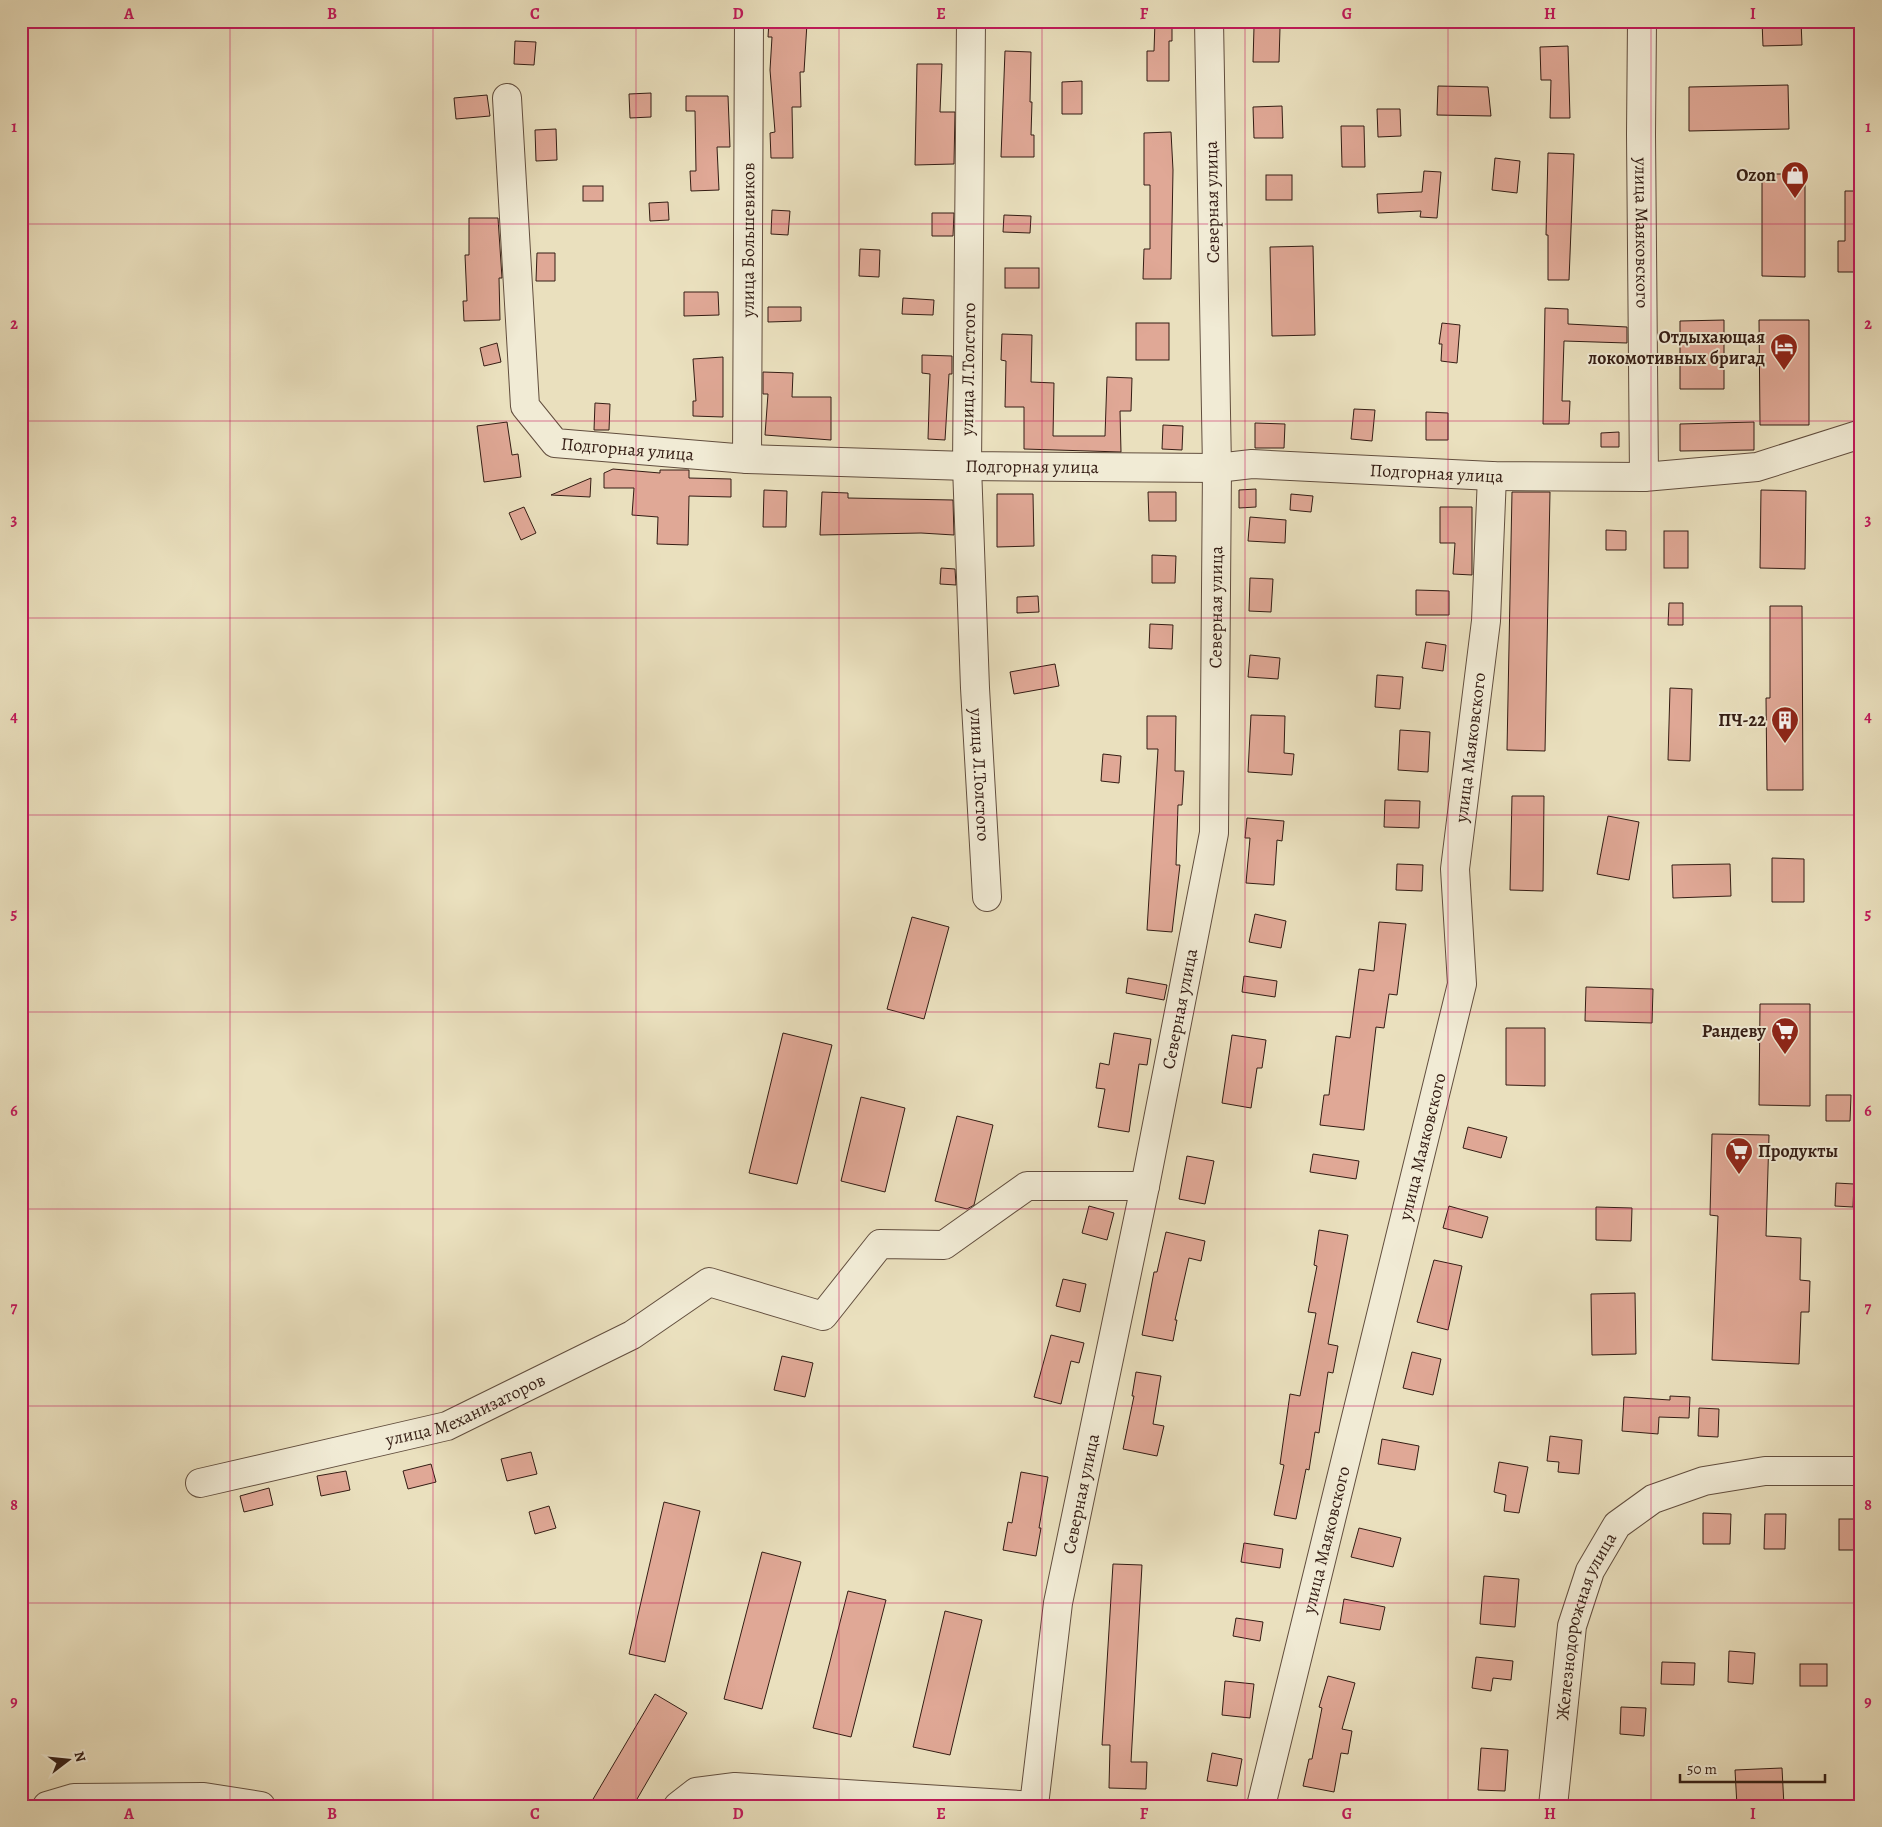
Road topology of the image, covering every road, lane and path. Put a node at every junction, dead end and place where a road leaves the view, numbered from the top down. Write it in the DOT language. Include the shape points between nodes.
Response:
graph roads {
  1 [pos="749,21"];
  2 [pos="972,21"];
  3 [pos="1209,21"];
  4 [pos="1642,21"];
  5 [pos="506,98"];
  6 [pos="1861,434"];
  7 [pos="747,459"];
  8 [pos="967,466"];
  9 [pos="1217,468"];
  10 [pos="1492,476"];
  11 [pos="1644,477"];
  12 [pos="987,897"];
  13 [pos="1145,1186"];
  14 [pos="1861,1471"];
  15 [pos="200,1483"];
  16 [pos="48,1806"];
  17 [pos="261,1806"];
  18 [pos="678,1806"];
  19 [pos="1035,1806"];
  20 [pos="1261,1806"];
  21 [pos="1553,1806"];
  1 -- 7 [label="street, улица Большевиков"];
  2 -- 8 [label="street, улица Л.Толстого"];
  3 -- 9 [label="street, Северная улица"];
  4 -- 11 [label="street, улица Маяковского"];
  5 -- 7 [label="street, Подгорная улица" via="525,406 555,443"];
  6 -- 11 [label="street, Подгорная улица" via="1757,467"];
  7 -- 8 [label="street, Подгорная улица"];
  8 -- 9 [label="street, Подгорная улица"];
  8 -- 12 [label="street, улица Л.Толстого"];
  9 -- 10 [label="street, Подгорная улица" via="1252,464"];
  9 -- 13 [label="street, Северная улица" via="1214,833"];
  10 -- 11 [label="street, Подгорная улица"];
  10 -- 20 [label="street, улица Маяковского" via="1486,621 1455,869 1462,984"];
  13 -- 15 [label="street, улица Механизаторов" via="1027,1186 944,1245 880,1244 823,1316 709,1282 632,1336 447,1426"];
  13 -- 19 [label="street, Северная улица" via="1058,1603"];
  14 -- 21 [label="street, Железнодорожная улица" via="1765,1471 1704,1481 1654,1498 1617,1525 1590,1571 1572,1626"];
  16 -- 17 [label="street" via="74,1798 204,1797"];
  18 -- 19 [label="street" via="696,1792 735,1787"];
}
